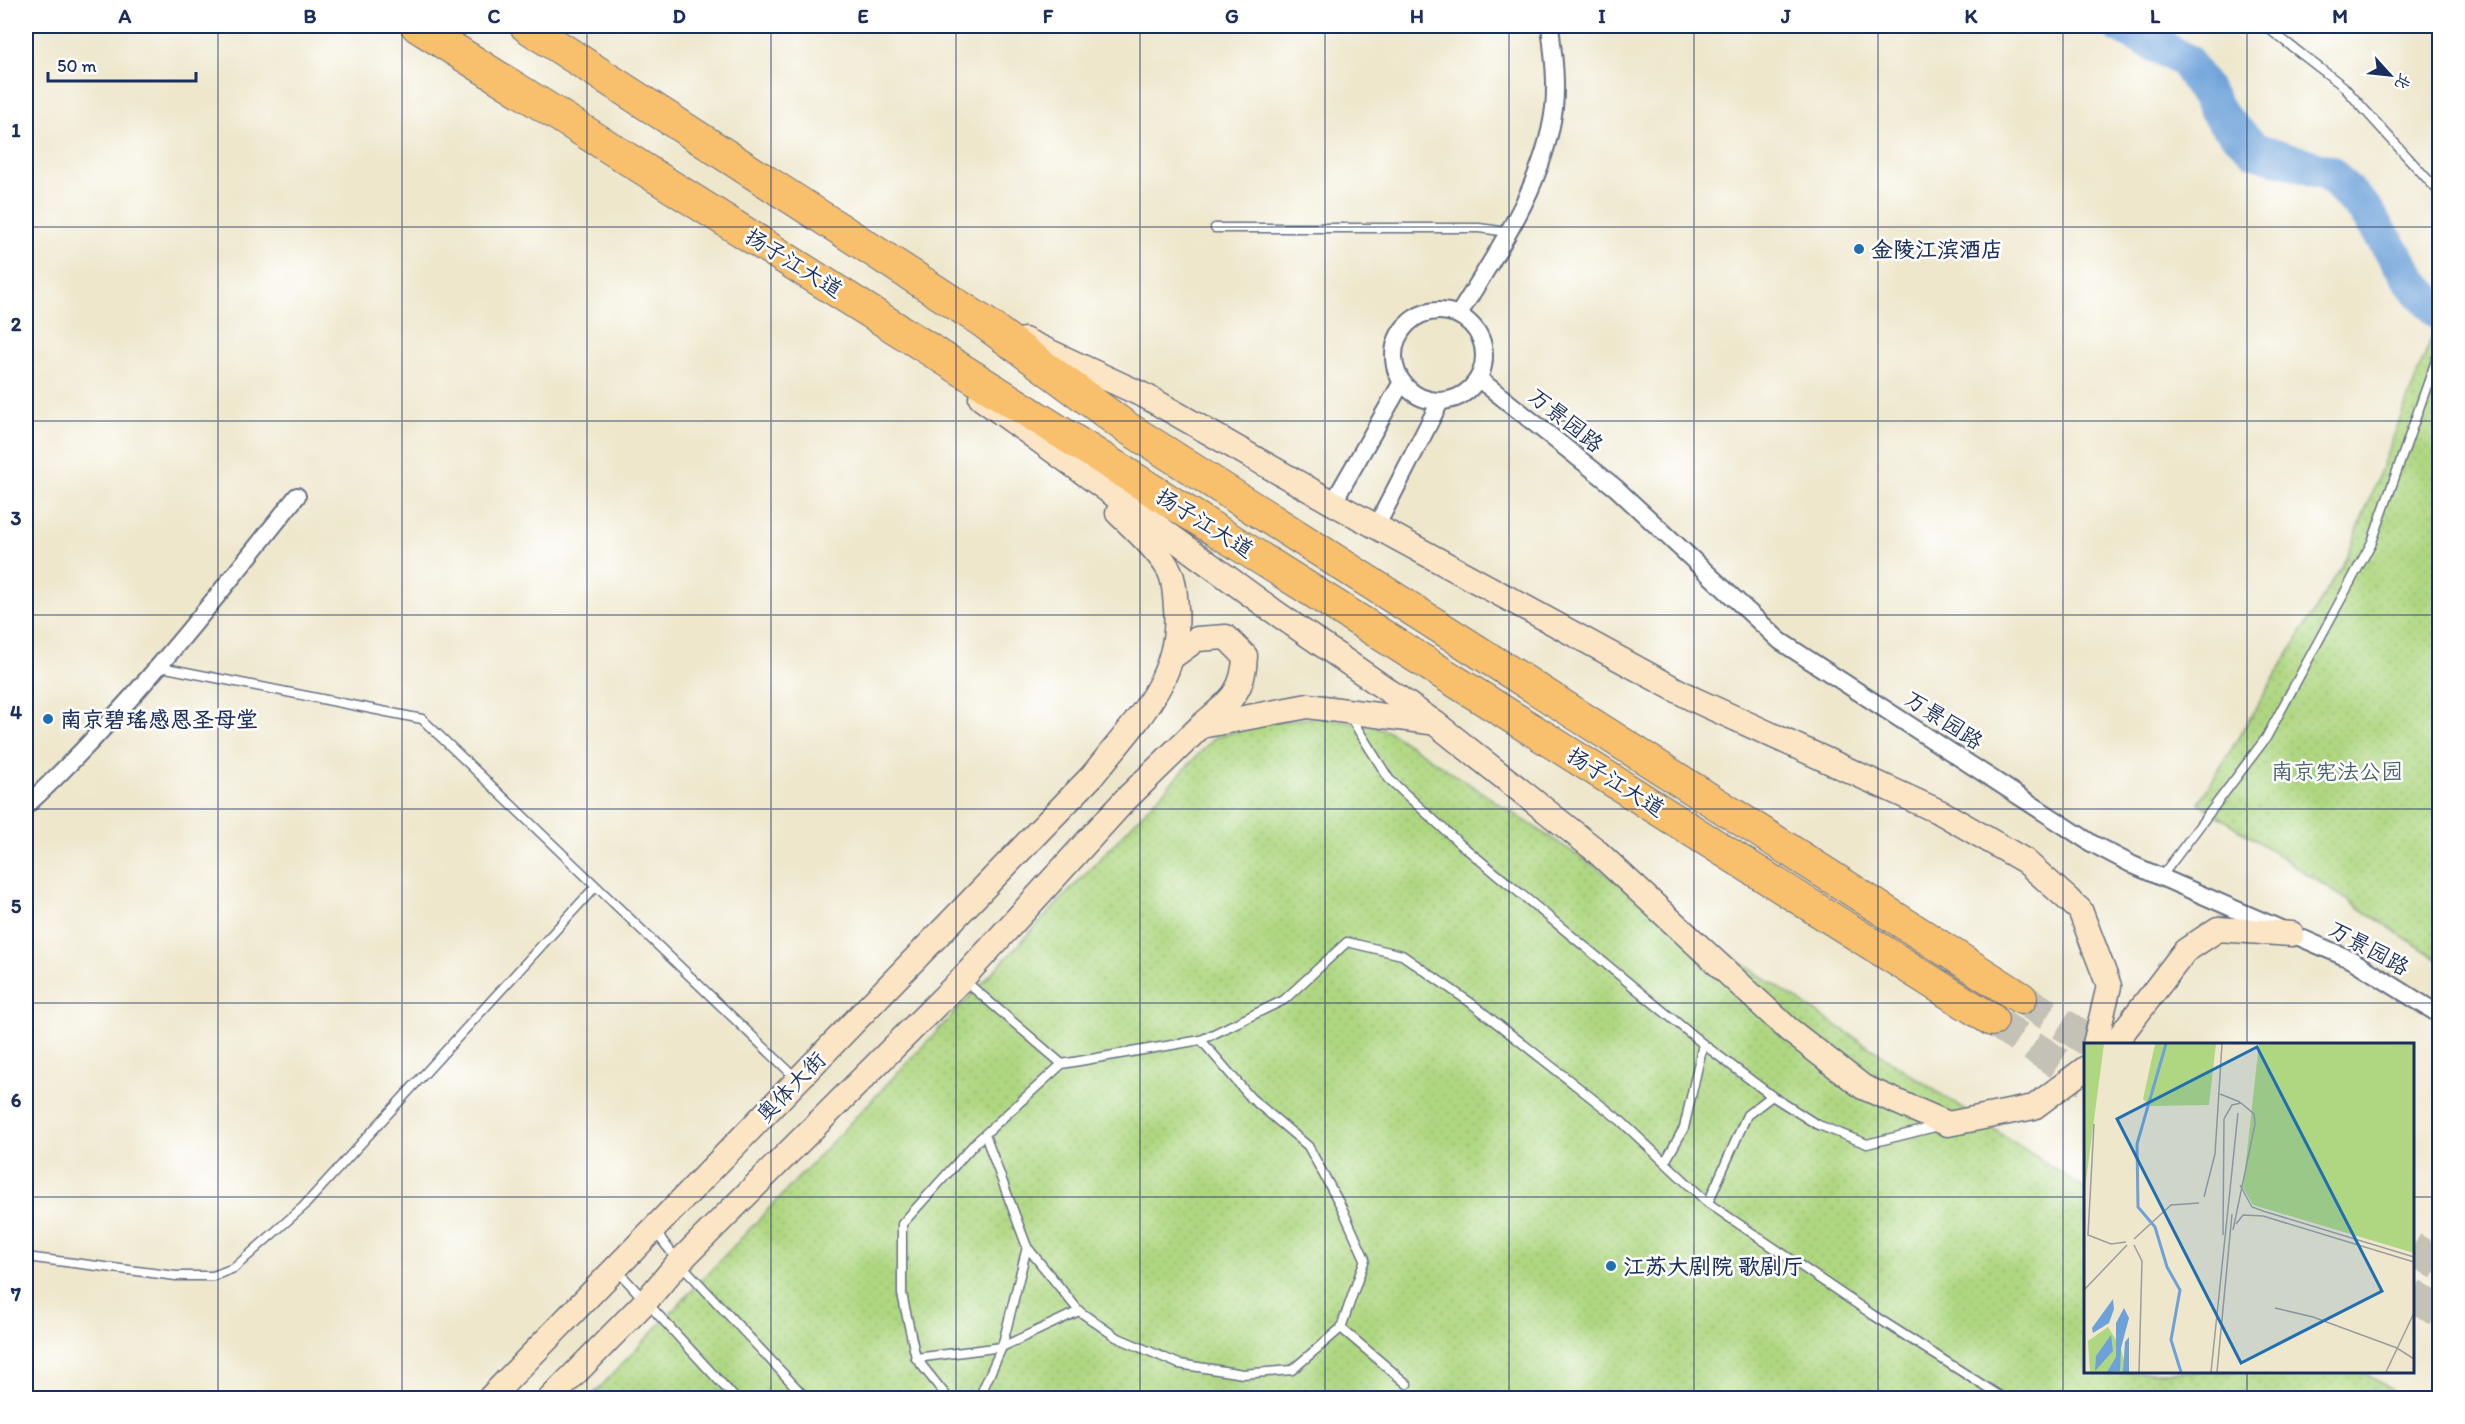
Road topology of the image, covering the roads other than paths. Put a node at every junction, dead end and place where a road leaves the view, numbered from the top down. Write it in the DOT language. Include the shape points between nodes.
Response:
graph roads {
  1 [pos="417,26"];
  2 [pos="526,26"];
  3 [pos="1550,26"];
  4 [pos="2265,26"];
  5 [pos="2439,193"];
  6 [pos="1215,228"];
  7 [pos="1508,232"];
  8 [pos="774,251"];
  9 [pos="1459,314"];
  10 [pos="982,321"];
  11 [pos="2439,350"];
  12 [pos="1479,380"];
  13 [pos="1402,382"];
  14 [pos="1440,402"];
  15 [pos="1042,442"];
  16 [pos="297,496"];
  17 [pos="1333,503"];
  18 [pos="1377,525"];
  19 [pos="1172,657"];
  20 [pos="161,667"];
  21 [pos="1347,711"];
  22 [pos="1436,723"];
  23 [pos="1201,726"];
  24 [pos="26,806"];
  25 [pos="2161,877"];
  26 [pos="596,887"];
  27 [pos="2292,934"];
  28 [pos="962,979"];
  29 [pos="2021,998"];
  30 [pos="2439,1015"];
  31 [pos="1992,1020"];
  32 [pos="1201,1040"];
  33 [pos="2095,1043"];
  34 [pos="2115,1043"];
  35 [pos="1703,1044"];
  36 [pos="1062,1064"];
  37 [pos="2084,1069"];
  38 [pos="798,1080"];
  39 [pos="1772,1096"];
  40 [pos="1948,1124"];
  41 [pos="985,1134"];
  42 [pos="1665,1162"];
  43 [pos="1708,1203"];
  44 [pos="654,1229"];
  45 [pos="1027,1247"];
  46 [pos="26,1257"];
  47 [pos="679,1262"];
  48 [pos="616,1269"];
  49 [pos="646,1301"];
  50 [pos="1079,1311"];
  51 [pos="1341,1328"];
  52 [pos="1002,1347"];
  53 [pos="916,1358"];
  54 [pos="1407,1384"];
  55 [pos="490,1398"];
  56 [pos="551,1398"];
  57 [pos="735,1398"];
  58 [pos="807,1398"];
  59 [pos="948,1398"];
  60 [pos="979,1398"];
  61 [pos="2003,1398"];
  1 -- 8 [label="highway, 扬子江大道"];
  2 -- 10 [label="highway, 扬子江大道"];
  3 -- 7 [label="street" via="1554,109 1539,166"];
  4 -- 5 [label="lane" via="2343,86"];
  6 -- 7 [label="lane" via="1479,228"];
  7 -- 9 [label="street"];
  8 -- 15 [label="street"];
  8 -- 31 [label="highway, 扬子江大道"];
  9 -- 12 [label="street" via="1476,329 1485,350"];
  9 -- 13 [label="street" via="1429,311 1404,326 1396,339 1394,354 1395,369"];
  10 -- 17 [label="street" via="1147,397"];
  10 -- 29 [label="highway, 扬子江大道" via="1133,432"];
  11 -- 25 [label="lane" via="2372,542 2266,738"];
  12 -- 14 [label="street" via="1455,399"];
  12 -- 25 [label="street, 万景园路" via="1616,488 1780,640 2091,843"];
  13 -- 14 [label="street" via="1419,396"];
  13 -- 17 [label="street"];
  14 -- 18 [label="street"];
  15 -- 19 [label="street, 奥体大街" via="1139,532 1170,572 1177,625"];
  15 -- 22 [label="street" via="1272,610"];
  16 -- 20 [label="street"];
  17 -- 18 [label="street"];
  18 -- 33 [label="street" via="1693,699 1942,813 2025,861 2080,910 2109,986"];
  19 -- 23 [label="street, 奥体大街" via="1197,639 1226,638 1245,656 1245,678 1231,699"];
  19 -- 38 [label="street, 奥体大街" via="1157,695 1092,776"];
  20 -- 24 [label="street" via="71,765"];
  20 -- 26 [label="lane" via="422,719"];
  21 -- 22 [label="street"];
  21 -- 23 [label="street" via="1308,706"];
  21 -- 35 [label="lane" via="1389,779 1459,843"];
  22 -- 40 [label="street" via="1593,848 1797,1036 1863,1087"];
  23 -- 28 [label="street, 奥体大街" via="1125,800"];
  25 -- 27 [label="street, 万景园路"];
  26 -- 38 [label="lane"];
  26 -- 46 [label="lane" via="303,1207 234,1268 213,1276 177,1276"];
  27 -- 30 [label="street, 万景园路" via="2352,960"];
  27 -- 34 [label="street" via="2218,929 2185,951"];
  28 -- 36 [label="lane"];
  28 -- 47 [label="street, 奥体大街"];
  32 -- 36 [label="lane"];
  32 -- 42 [label="lane" via="1284,1000 1347,942 1402,955 1584,1091"];
  32 -- 51 [label="lane" via="1251,1098 1308,1146 1342,1208 1365,1259"];
  35 -- 39 [label="lane"];
  35 -- 42 [label="lane" via="1684,1128"];
  36 -- 41 [label="lane"];
  37 -- 40 [label="street" via="2034,1107"];
  38 -- 44 [label="street, 奥体大街"];
  39 -- 40 [label="lane" via="1816,1124 1867,1144"];
  39 -- 43 [label="lane" via="1747,1115"];
  41 -- 45 [label="lane"];
  41 -- 53 [label="lane" via="902,1224 902,1294"];
  42 -- 43 [label="lane"];
  43 -- 61 [label="lane"];
  44 -- 47 [label="lane"];
  44 -- 48 [label="street, 奥体大街"];
  45 -- 50 [label="lane"];
  45 -- 52 [label="lane"];
  47 -- 49 [label="street, 奥体大街"];
  47 -- 58 [label="lane"];
  48 -- 49 [label="lane"];
  48 -- 55 [label="street, 奥体大街"];
  49 -- 56 [label="street, 奥体大街"];
  49 -- 57 [label="lane"];
  50 -- 51 [label="lane" via="1116,1337 1179,1364 1243,1374 1292,1370"];
  50 -- 52 [label="lane"];
  51 -- 54 [label="lane"];
  52 -- 53 [label="lane"];
  52 -- 60 [label="lane"];
  53 -- 59 [label="lane"];
}
